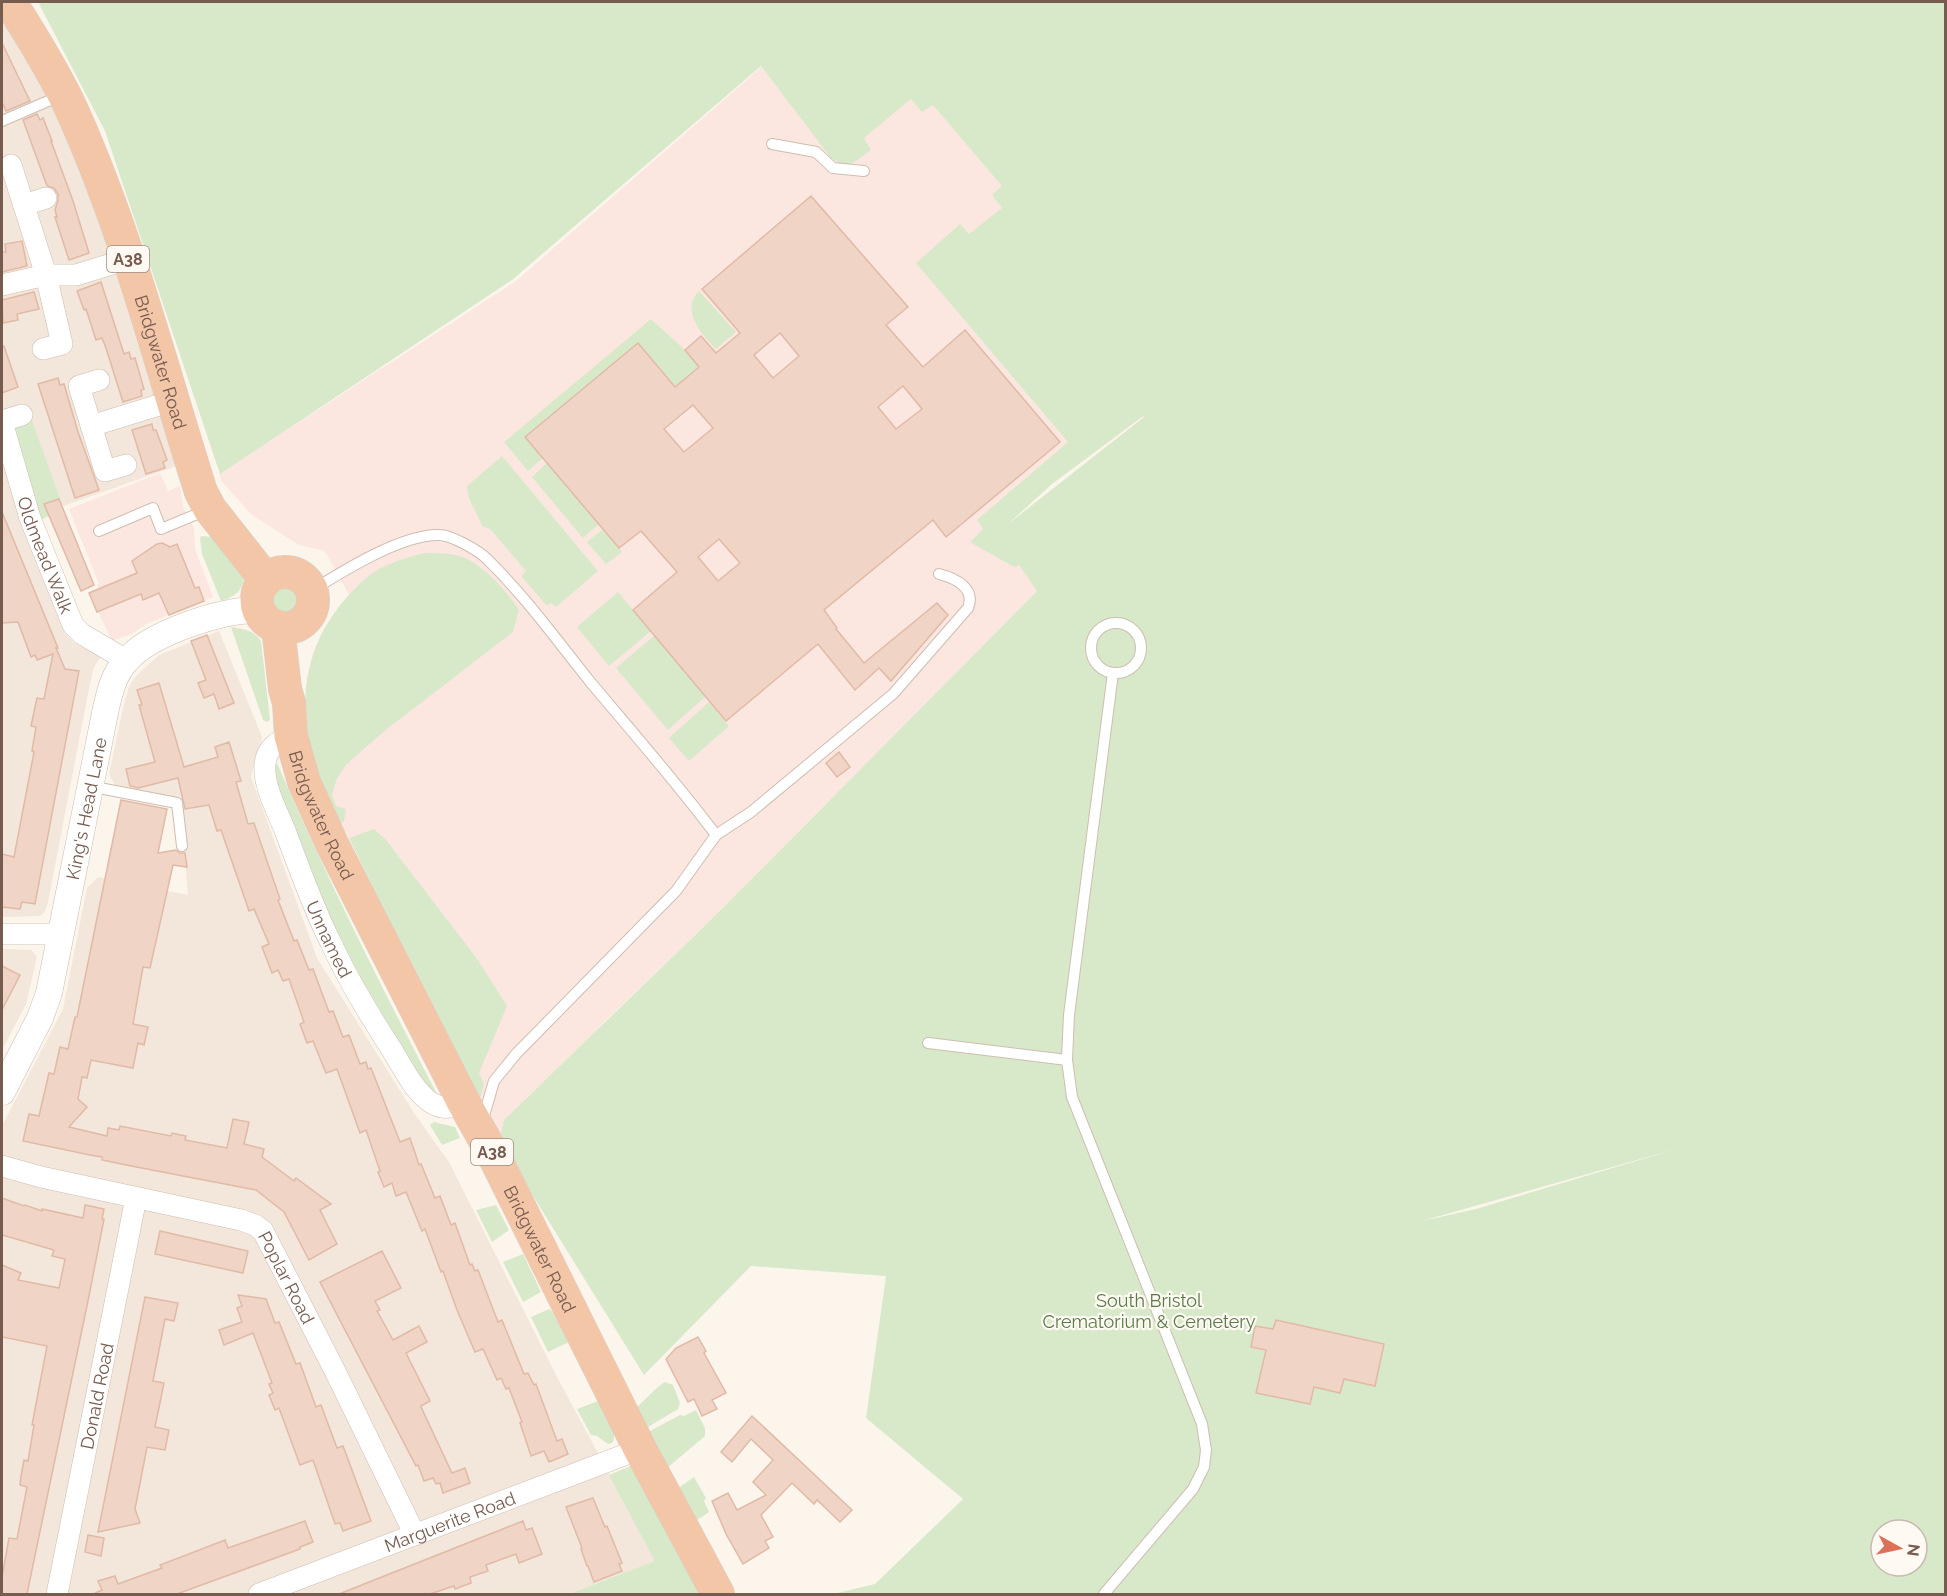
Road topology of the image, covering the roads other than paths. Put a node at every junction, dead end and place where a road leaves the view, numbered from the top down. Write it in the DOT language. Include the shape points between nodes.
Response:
graph roads {
  1 [pos="10,2"];
  2 [pos="64,94"];
  3 [pos="2,121"];
  4 [pos="772,144"];
  5 [pos="11,165"];
  6 [pos="864,171"];
  7 [pos="46,198"];
  8 [pos="24,205"];
  9 [pos="128,259"];
  10 [pos="46,275"];
  11 [pos="2,285"];
  12 [pos="43,349"];
  13 [pos="99,380"];
  14 [pos="172,401"];
  15 [pos="22,415"];
  16 [pos="2,422"];
  17 [pos="92,426"];
  18 [pos="126,465"];
  19 [pos="216,517"];
  20 [pos="99,531"];
  21 [pos="939,574"];
  22 [pos="283,600"];
  23 [pos="126,660"];
  24 [pos="1113,673"];
  25 [pos="291,736"];
  26 [pos="89,786"];
  27 [pos="716,835"];
  28 [pos="182,846"];
  29 [pos="2,934"];
  30 [pos="62,934"];
  31 [pos="928,1043"];
  32 [pos="1067,1060"];
  33 [pos="2,1092"];
  34 [pos="464,1103"];
  35 [pos="480,1131"];
  36 [pos="2,1166"];
  37 [pos="136,1198"];
  38 [pos="640,1449"];
  39 [pos="415,1535"];
  40 [pos="57,1594"];
  41 [pos="259,1594"];
  42 [pos="718,1594"];
  43 [pos="1104,1594"];
  1 -- 2 [label="highway, Bridgwater Road / A38"];
  2 -- 3 [label="lane"];
  2 -- 9 [label="highway, Bridgwater Road / A38" via="99,175"];
  4 -- 6 [label="lane" via="816,152 833,168"];
  5 -- 8 [label="street"];
  7 -- 8 [label="street"];
  8 -- 10 [label="street"];
  9 -- 10 [label="street" via="75,275"];
  9 -- 14 [label="highway, Bridgwater Road / A38"];
  10 -- 11 [label="street"];
  10 -- 12 [label="street" via="62,344"];
  13 -- 17 [label="street" via="79,386"];
  14 -- 17 [label="street"];
  14 -- 19 [label="highway, Bridgwater Road / A38" via="201,492"];
  15 -- 16 [label="street, Oldmead Walk"];
  16 -- 23 [label="street, Oldmead Walk" via="30,518 73,626"];
  17 -- 18 [label="street" via="105,471"];
  19 -- 20 [label="lane" via="161,529 153,508"];
  19 -- 22 [label="highway, Bridgwater Road / A38"];
  21 -- 27 [label="lane" via="964,585 971,602 968,609 892,694 751,812"];
  22 -- 23 [label="street, King's Head Lane" via="202,620 148,644"];
  22 -- 25 [label="highway, Bridgwater Road / A38" via="285,689"];
  22 -- 27 [label="lane" via="415,537 441,534 467,546 485,557 548,628"];
  23 -- 26 [label="street, King's Head Lane" via="110,693"];
  24 -- 24 [label="lane" via="1129,669 1141,650 1137,634 1124,624 1101,628 1091,650 1098,665"];
  24 -- 32 [label="lane" via="1069,1015"];
  25 -- 34 [label="highway, Bridgwater Road / A38" via="304,782 332,844"];
  25 -- 34 [label="street, Unnamed" via="270,748 267,784 331,945 417,1090 431,1103 444,1108"];
  26 -- 28 [label="lane" via="177,803"];
  26 -- 30 [label="street, King's Head Lane"];
  27 -- 35 [label="lane" via="676,891 494,1081"];
  29 -- 30 [label="street"];
  30 -- 33 [label="street, King's Head Lane" via="46,1003"];
  31 -- 32 [label="lane"];
  32 -- 43 [label="lane" via="1072,1097 1202,1424 1206,1450 1204,1467 1193,1489"];
  34 -- 35 [label="highway, Bridgwater Road / A38"];
  35 -- 38 [label="highway, Bridgwater Road / A38"];
  36 -- 37 [label="street, Poplar Road"];
  37 -- 39 [label="street, Poplar Road" via="241,1220 263,1231"];
  37 -- 40 [label="street, Donald Road"];
  38 -- 39 [label="street, Marguerite Road"];
  38 -- 42 [label="highway, Bridgwater Road / A38"];
  39 -- 41 [label="street, Marguerite Road"];
}
